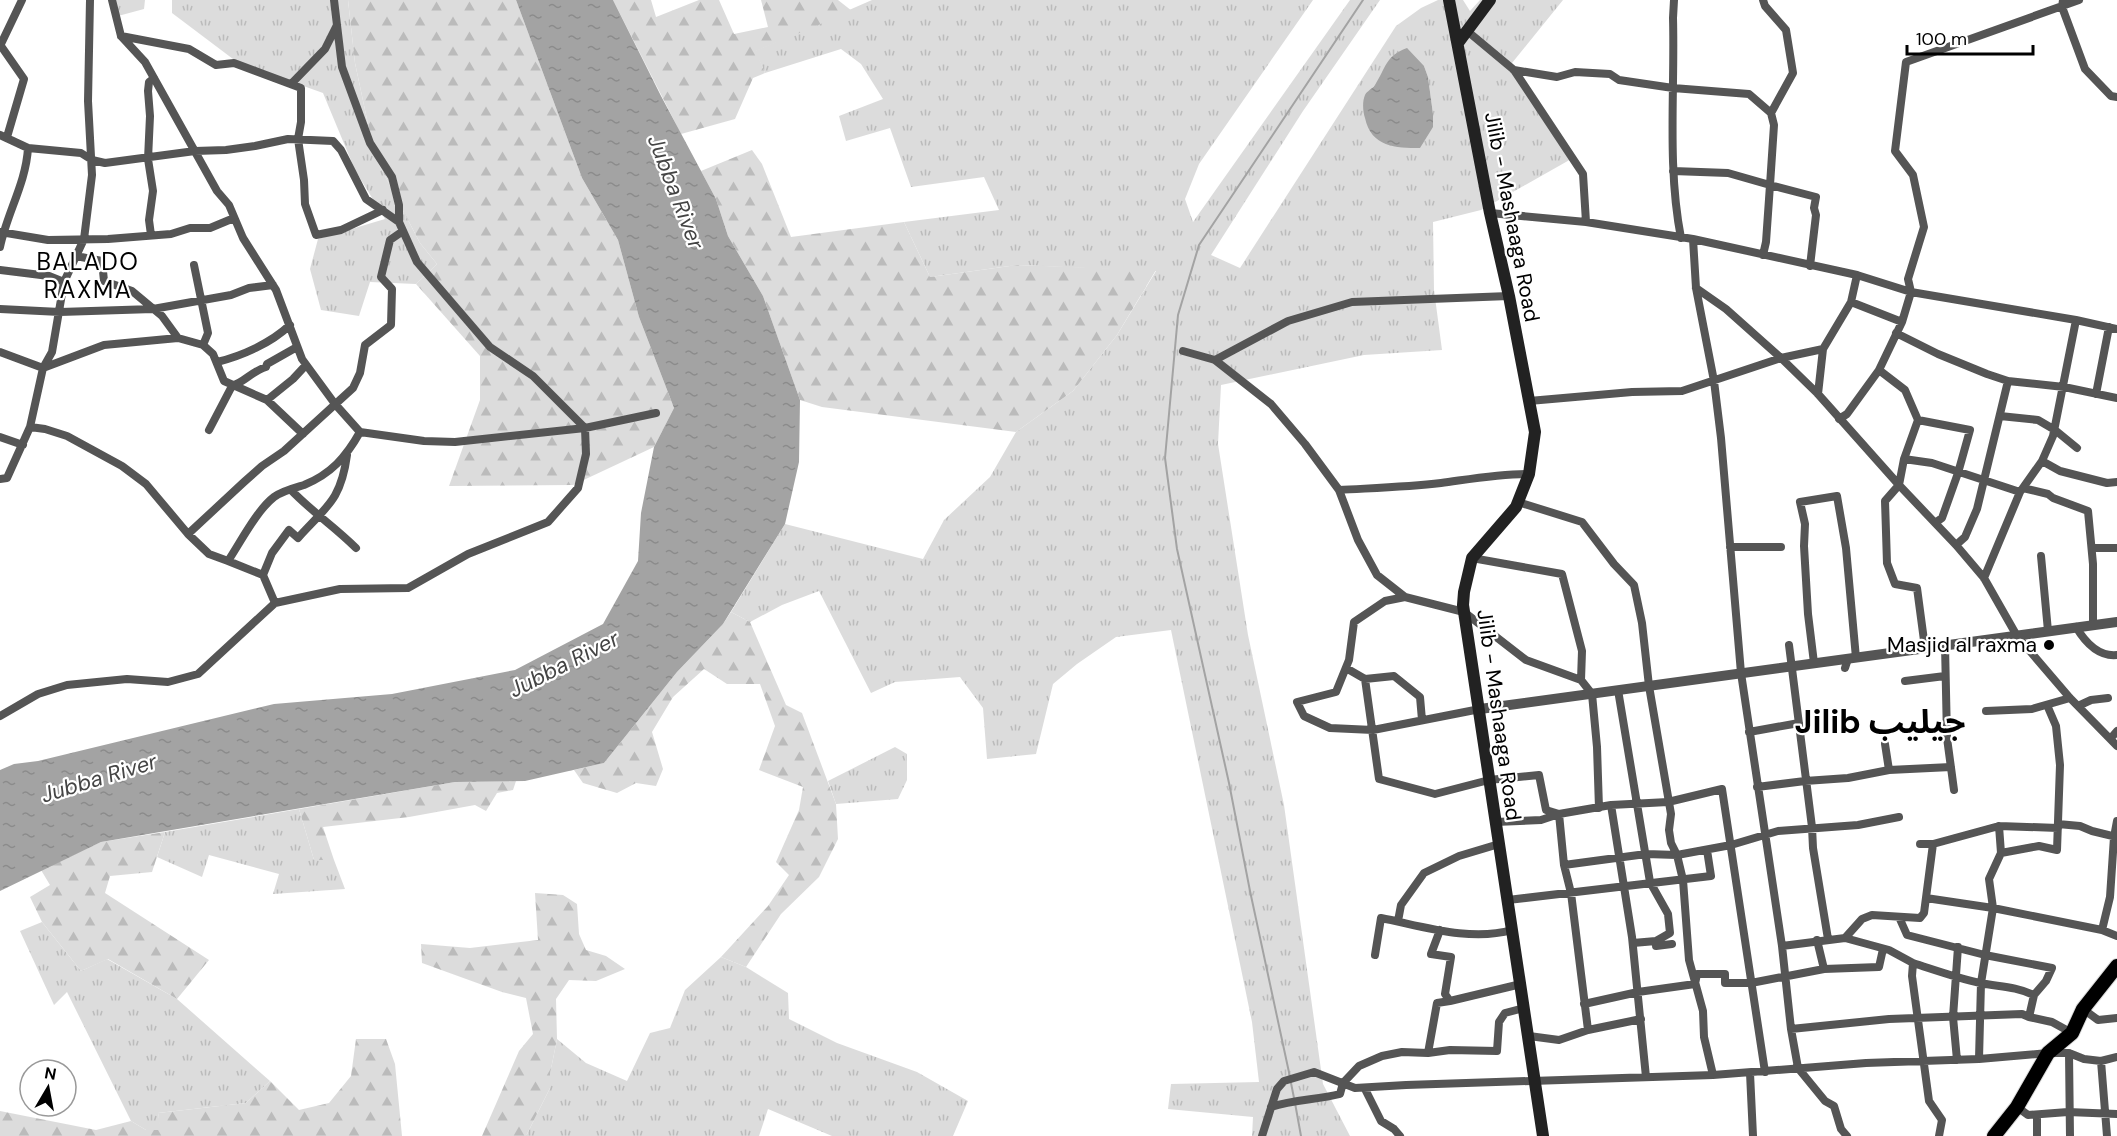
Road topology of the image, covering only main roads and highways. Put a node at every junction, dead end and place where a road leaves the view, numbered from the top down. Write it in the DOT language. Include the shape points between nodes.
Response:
graph roads {
  1 [pos="1449,0"];
  2 [pos="1490,0"];
  3 [pos="1458,43"];
  4 [pos="2117,966"];
  5 [pos="1543,1136"];
  6 [pos="1994,1136"];
  1 -- 3 [label="main road, Jilib - Mashaaga Road"];
  2 -- 3 [label="main road"];
  3 -- 5 [label="main road, Jilib - Mashaaga Road" via="1535,432 1529,474 1516,507 1473,558 1464,592 1464,612"];
  4 -- 6 [label="main road" via="2083,1009 2072,1033 2048,1053 2018,1107"];
}
